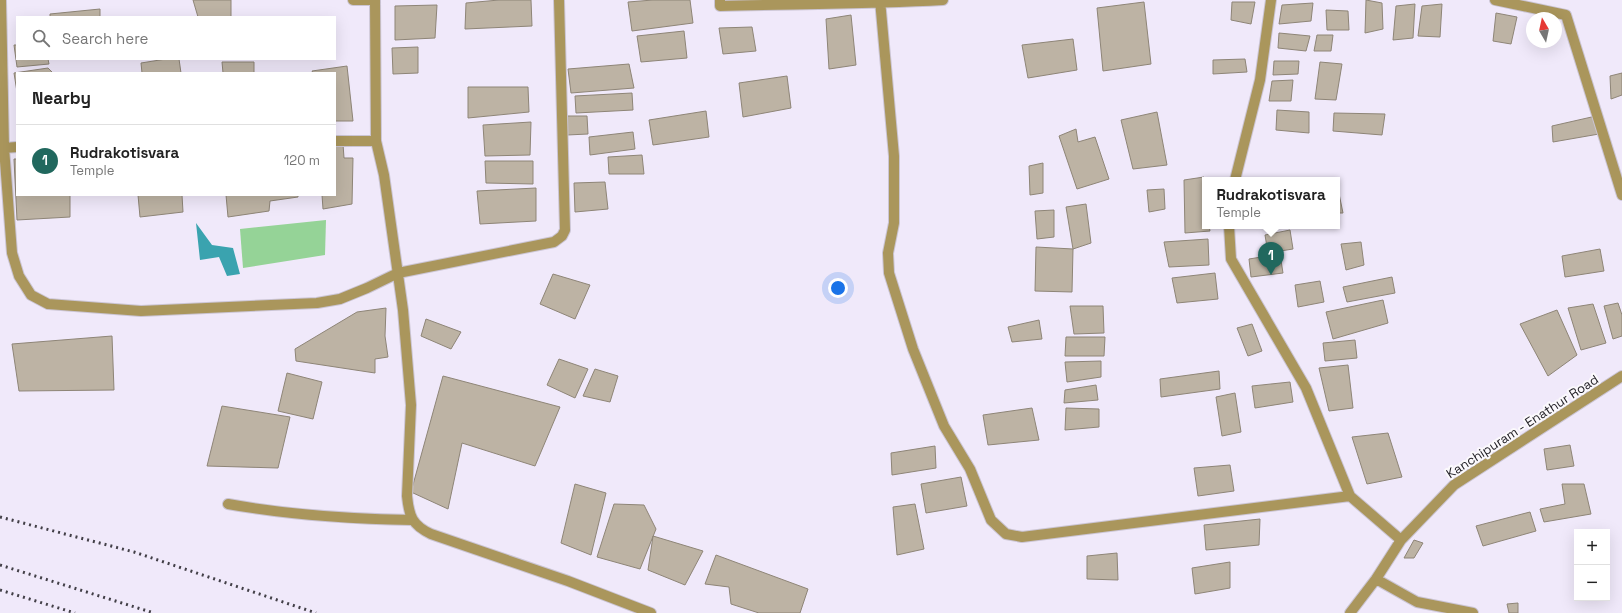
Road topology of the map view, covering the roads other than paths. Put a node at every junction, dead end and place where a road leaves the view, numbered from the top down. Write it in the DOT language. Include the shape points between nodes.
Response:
graph roads {
  1 [pos="1,0"];
  2 [pos="353,0"];
  3 [pos="375,0"];
  4 [pos="559,0"];
  5 [pos="720,0"];
  6 [pos="943,0"];
  7 [pos="1270,0"];
  8 [pos="1495,0"];
  9 [pos="880,2"];
  10 [pos="336,141"];
  11 [pos="376,141"];
  12 [pos="16,147"];
  13 [pos="4,148"];
  14 [pos="1236,177"];
  15 [pos="1622,195"];
  16 [pos="1229,229"];
  17 [pos="398,274"];
  18 [pos="1622,376"];
  19 [pos="1350,496"];
  20 [pos="228,504"];
  21 [pos="412,520"];
  22 [pos="1401,540"];
  23 [pos="1376,580"];
  24 [pos="651,613"];
  25 [pos="1350,613"];
  26 [pos="1473,613"];
  1 -- 13 [label="street"];
  2 -- 3 [label="street"];
  3 -- 11 [label="street"];
  4 -- 17 [label="street" via="565,230 562,236 554,242"];
  5 -- 9 [label="street" via="720,6"];
  6 -- 9 [label="street"];
  7 -- 14 [label="street" via="1260,80"];
  8 -- 15 [label="street" via="1566,15"];
  9 -- 19 [label="street" via="894,156 894,223 888,253 889,273 913,349 944,426 970,469 991,520 1006,534 1022,537"];
  10 -- 11 [label="street"];
  11 -- 17 [label="street" via="384,175"];
  12 -- 13 [label="street"];
  13 -- 17 [label="street" via="12,253 18,276 31,295 48,304 141,311 317,303 340,299"];
  16 -- 19 [label="street" via="1230,259 1306,388"];
  17 -- 21 [label="street" via="411,404 407,496"];
  18 -- 22 [label="street, Kanchipuram - Enathur Road" via="1454,485"];
  19 -- 22 [label="street"];
  20 -- 21 [label="street" via="273,512 366,520"];
  21 -- 24 [label="street" via="420,529 431,534 568,581"];
  22 -- 23 [label="street, Kanchipuram - Enathur Road"];
  23 -- 25 [label="street, Kanchipuram - Enathur Road"];
  23 -- 26 [label="street" via="1417,602"];
}
